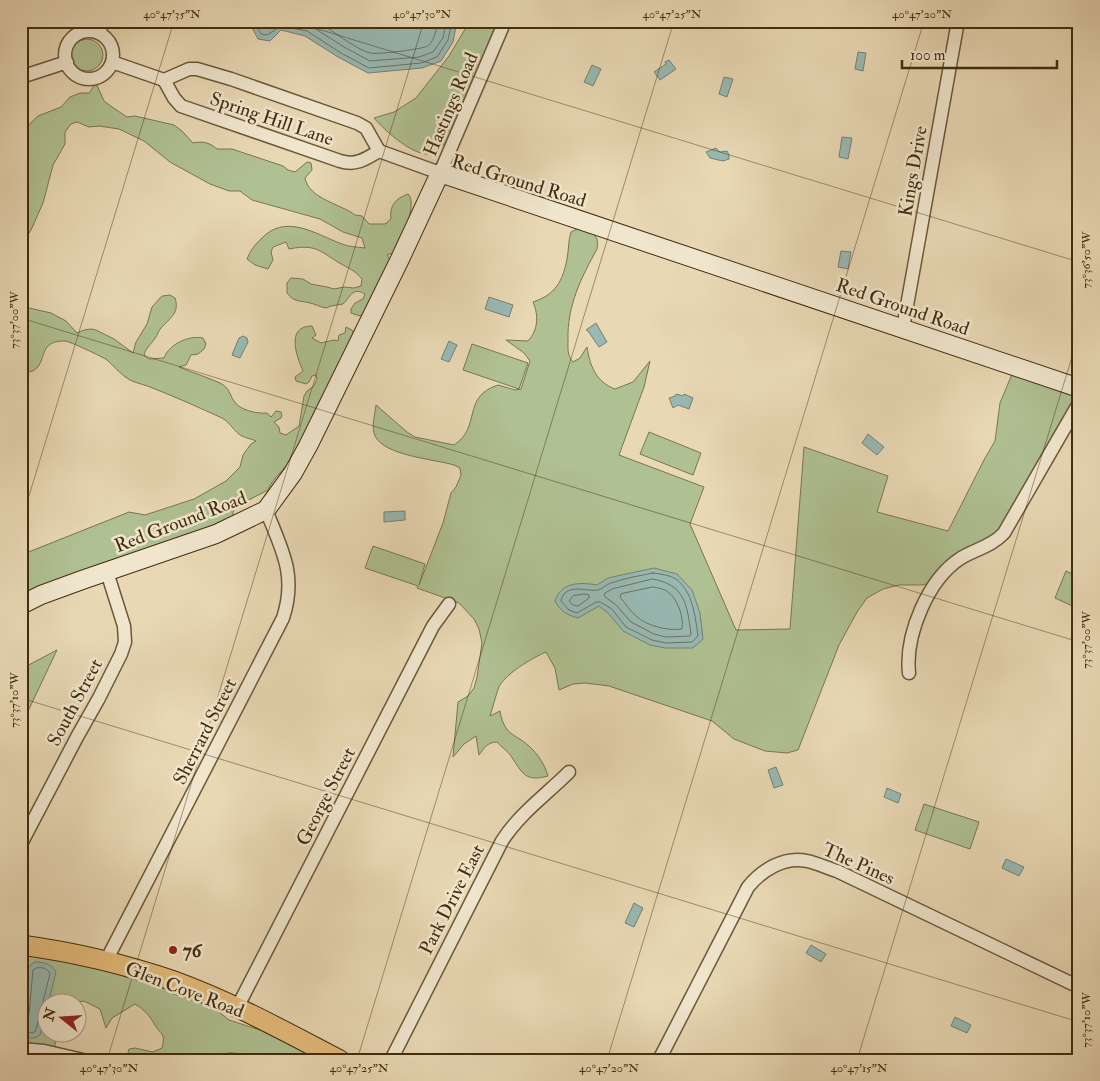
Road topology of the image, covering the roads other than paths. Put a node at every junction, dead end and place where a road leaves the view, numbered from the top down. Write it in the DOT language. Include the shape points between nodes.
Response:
graph roads {
  1 [pos="103,21"];
  2 [pos="505,21"];
  3 [pos="958,21"];
  4 [pos="99,34"];
  5 [pos="66,62"];
  6 [pos="112,62"];
  7 [pos="21,77"];
  8 [pos="164,80"];
  9 [pos="380,151"];
  10 [pos="440,173"];
  11 [pos="903,328"];
  12 [pos="1079,388"];
  13 [pos="1079,403"];
  14 [pos="266,510"];
  15 [pos="107,572"];
  16 [pos="449,604"];
  17 [pos="21,605"];
  18 [pos="910,673"];
  19 [pos="569,772"];
  20 [pos="22,842"];
  21 [pos="21,946"];
  22 [pos="106,961"];
  23 [pos="1079,987"];
  24 [pos="237,1008"];
  25 [pos="21,1049"];
  26 [pos="83,1060"];
  27 [pos="340,1060"];
  28 [pos="391,1060"];
  29 [pos="659,1060"];
  1 -- 4 [label="street"];
  2 -- 10 [label="street, Hastings Road"];
  3 -- 11 [label="street, Kings Drive"];
  4 -- 5 [label="street" via="84,32 77,35 68,47"];
  4 -- 6 [label="street" via="109,42"];
  5 -- 6 [label="street" via="75,74 89,79 104,74"];
  5 -- 7 [label="street"];
  6 -- 8 [label="street"];
  8 -- 9 [label="street, Spring Hill Lane" via="189,69 230,79 358,123 366,128"];
  8 -- 9 [label="street, Spring Hill Lane" via="181,106 340,162 358,163"];
  9 -- 10 [label="street"];
  10 -- 11 [label="street, Red Ground Road"];
  10 -- 14 [label="street, Red Ground Road" via="308,446"];
  11 -- 12 [label="street, Red Ground Road"];
  13 -- 18 [label="street" via="1004,533 992,544 950,567 929,594 914,629 908,659"];
  14 -- 15 [label="street, Red Ground Road" via="216,534"];
  14 -- 22 [label="street, Sherrard Street" via="289,576 288,603 283,618"];
  15 -- 17 [label="street, Red Ground Road"];
  15 -- 20 [label="street, South Street" via="124,626 125,642 99,698"];
  16 -- 24 [label="street, George Street" via="433,626"];
  19 -- 28 [label="street, Park Drive East" via="522,814 502,841"];
  21 -- 22 [label="main road, Glen Cove Road" via="60,950"];
  22 -- 24 [label="main road, Glen Cove Road" via="175,982"];
  23 -- 29 [label="street, The Pines" via="837,871 806,860 794,860 767,869 748,887"];
  24 -- 27 [label="main road, Glen Cove Road"];
  25 -- 26 [label="street"];
}
